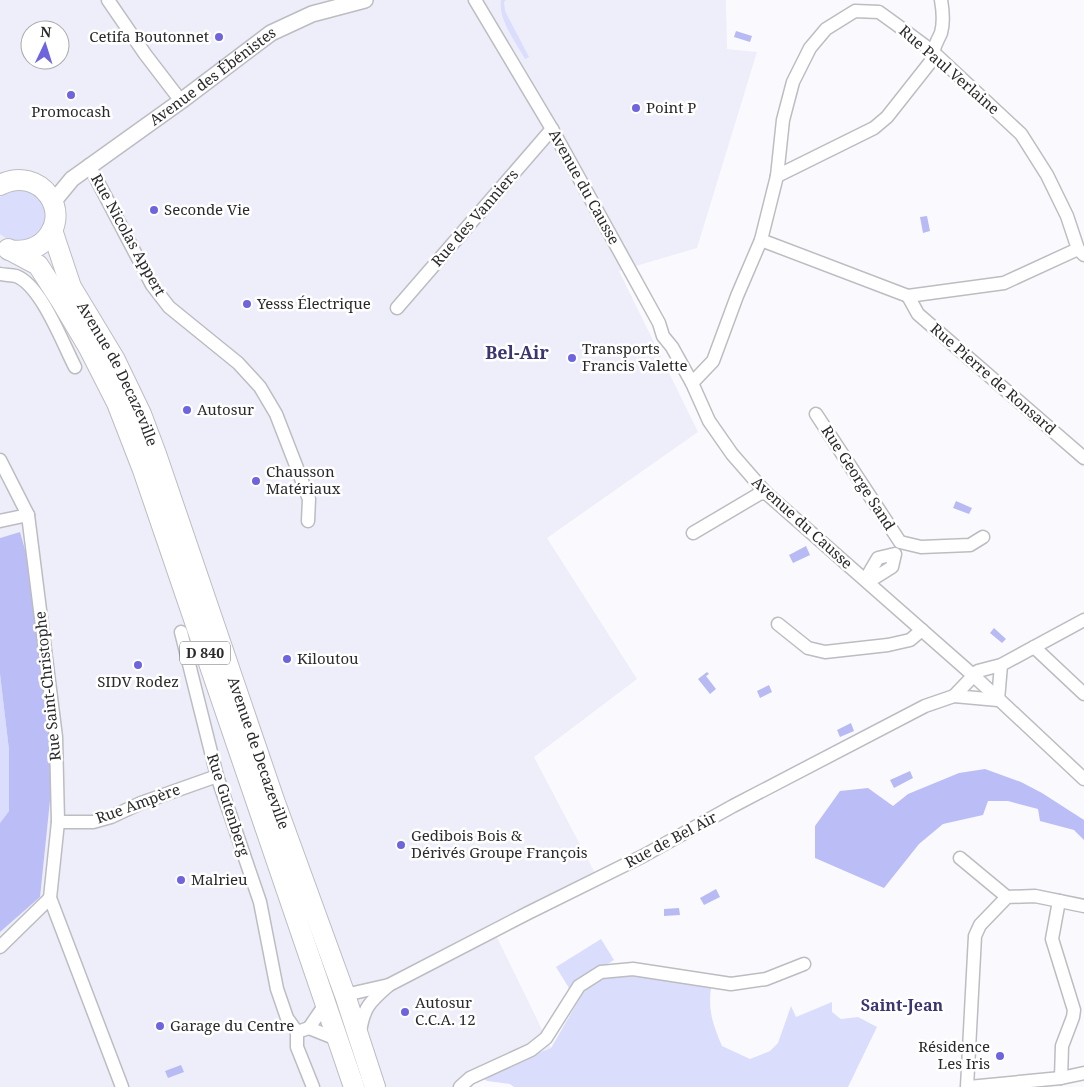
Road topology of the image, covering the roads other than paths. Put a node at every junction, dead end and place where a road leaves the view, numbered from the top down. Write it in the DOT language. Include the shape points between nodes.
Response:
graph roads {
  1 [pos="108,0"];
  2 [pos="365,0"];
  3 [pos="475,0"];
  4 [pos="941,0"];
  5 [pos="932,51"];
  6 [pos="181,101"];
  7 [pos="552,129"];
  8 [pos="89,165"];
  9 [pos="0,168"];
  10 [pos="778,176"];
  11 [pos="72,179"];
  12 [pos="9,182"];
  13 [pos="40,186"];
  14 [pos="53,202"];
  15 [pos="52,230"];
  16 [pos="761,240"];
  17 [pos="4,247"];
  18 [pos="1081,252"];
  19 [pos="0,274"];
  20 [pos="908,296"];
  21 [pos="397,308"];
  22 [pos="75,367"];
  23 [pos="692,383"];
  24 [pos="816,414"];
  25 [pos="1084,458"];
  26 [pos="0,460"];
  27 [pos="766,493"];
  28 [pos="28,515"];
  29 [pos="0,521"];
  30 [pos="308,521"];
  31 [pos="693,532"];
  32 [pos="983,537"];
  33 [pos="898,548"];
  34 [pos="868,582"];
  35 [pos="1084,620"];
  36 [pos="778,624"];
  37 [pos="922,630"];
  38 [pos="181,632"];
  39 [pos="1034,647"];
  40 [pos="1001,665"];
  41 [pos="974,676"];
  42 [pos="1084,694"];
  43 [pos="954,696"];
  44 [pos="998,700"];
  45 [pos="217,776"];
  46 [pos="1084,779"];
  47 [pos="58,822"];
  48 [pos="960,858"];
  49 [pos="1006,897"];
  50 [pos="50,898"];
  51 [pos="1059,900"];
  52 [pos="1084,906"];
  53 [pos="0,947"];
  54 [pos="804,964"];
  55 [pos="389,985"];
  56 [pos="345,995"];
  57 [pos="326,1003"];
  58 [pos="303,1030"];
  59 [pos="359,1036"];
  60 [pos="339,1040"];
  61 [pos="1084,1072"];
  62 [pos="1061,1078"];
  63 [pos="122,1087"];
  64 [pos="313,1087"];
  65 [pos="354,1087"];
  66 [pos="375,1087"];
  67 [pos="460,1087"];
  68 [pos="968,1087"];
  1 -- 6 [label="street"];
  2 -- 6 [label="street, Avenue des Ébénistes" via="312,14 271,33"];
  3 -- 7 [label="street, Avenue du Causse"];
  4 -- 5 [label="street" via="941,31"];
  5 -- 10 [label="street" via="932,60 887,117 874,128"];
  5 -- 10 [label="street, Rue Paul Verlaine" via="879,12 855,11 826,29 810,48 793,82 784,120"];
  5 -- 18 [label="street, Rue Paul Verlaine" via="1021,134 1047,175"];
  6 -- 8 [label="street, Avenue des Ébénistes"];
  7 -- 21 [label="street, Rue des Vanniers"];
  7 -- 23 [label="street, Avenue du Causse" via="659,323 663,336"];
  8 -- 11 [label="street, Avenue des Ébénistes"];
  8 -- 30 [label="street, Rue Nicolas Appert" via="152,285 169,308 238,363 260,387 276,414 309,499"];
  9 -- 12 [label="main road"];
  10 -- 16 [label="street, Rue Paul Verlaine"];
  11 -- 13 [label="street, Avenue des Ébénistes"];
  11 -- 14 [label="street, Avenue des Ébénistes"];
  12 -- 13 [label="main road" via="30,181"];
  13 -- 14 [label="main road"];
  14 -- 15 [label="main road"];
  15 -- 17 [label="main road" via="34,248 21,251"];
  15 -- 56 [label="main road, Avenue de Decazeville / D 840" via="70,287 115,360 141,414"];
  16 -- 20 [label="street"];
  16 -- 23 [label="street, Rue Paul Verlaine" via="713,361"];
  17 -- 57 [label="main road, Avenue de Decazeville / D 840" via="38,265 89,348 117,403 143,470"];
  18 -- 20 [label="street" via="1004,283"];
  19 -- 22 [label="street" via="16,276 34,290"];
  20 -- 25 [label="street, Rue Pierre de Ronsard" via="918,314"];
  23 -- 27 [label="street, Avenue du Causse" via="715,429"];
  24 -- 33 [label="street, Rue George Sand"];
  26 -- 28 [label="street, Rue Saint-Christophe"];
  27 -- 31 [label="street"];
  27 -- 34 [label="street, Avenue du Causse"];
  28 -- 29 [label="street"];
  28 -- 47 [label="street, Rue Saint-Christophe" via="56,738"];
  32 -- 33 [label="street, Rue George Sand" via="970,545"];
  33 -- 34 [label="street" via="892,567"];
  34 -- 37 [label="street, Avenue du Causse"];
  35 -- 39 [label="street"];
  36 -- 37 [label="street" via="808,648 825,652 888,645 910,640"];
  37 -- 41 [label="street, Avenue du Causse"];
  38 -- 45 [label="street, Rue Gutenberg"];
  39 -- 40 [label="street"];
  39 -- 42 [label="street"];
  40 -- 41 [label="street" via="978,671"];
  40 -- 44 [label="street"];
  41 -- 43 [label="street, Rue de Bel Air"];
  41 -- 44 [label="street, Avenue du Causse"];
  43 -- 44 [label="street, Rue de Bel Air"];
  43 -- 55 [label="street, Rue de Bel Air" via="925,706 643,856"];
  44 -- 46 [label="street, Avenue du Causse"];
  45 -- 47 [label="street, Rue Ampère" via="111,817 93,822"];
  45 -- 58 [label="street, Rue Gutenberg" via="260,902 277,989 287,1018"];
  47 -- 50 [label="street, Rue Saint-Christophe"];
  48 -- 49 [label="street"];
  49 -- 51 [label="street" via="1035,896"];
  49 -- 68 [label="street" via="980,925 975,936"];
  50 -- 53 [label="street"];
  50 -- 63 [label="street, Rue Saint-Christophe"];
  51 -- 52 [label="street"];
  51 -- 62 [label="street" via="1052,938 1074,1010 1062,1046"];
  54 -- 67 [label="street" via="766,979 731,984 633,969 601,972 579,986 546,1038 531,1050 470,1078"];
  55 -- 56 [label="street, Rue de Bel Air"];
  55 -- 59 [label="street, Rue de Bel Air" via="368,1004 362,1016"];
  56 -- 59 [label="main road, Avenue de Decazeville / D 840"];
  57 -- 58 [label="street"];
  57 -- 60 [label="main road, Avenue de Decazeville / D 840"];
  58 -- 60 [label="street"];
  58 -- 64 [label="street, Rue Gutenberg" via="297,1048"];
  59 -- 66 [label="main road, Avenue de Decazeville / D 840"];
  60 -- 65 [label="main road, Avenue de Decazeville / D 840"];
  61 -- 62 [label="street"];
  62 -- 68 [label="street"];
}
